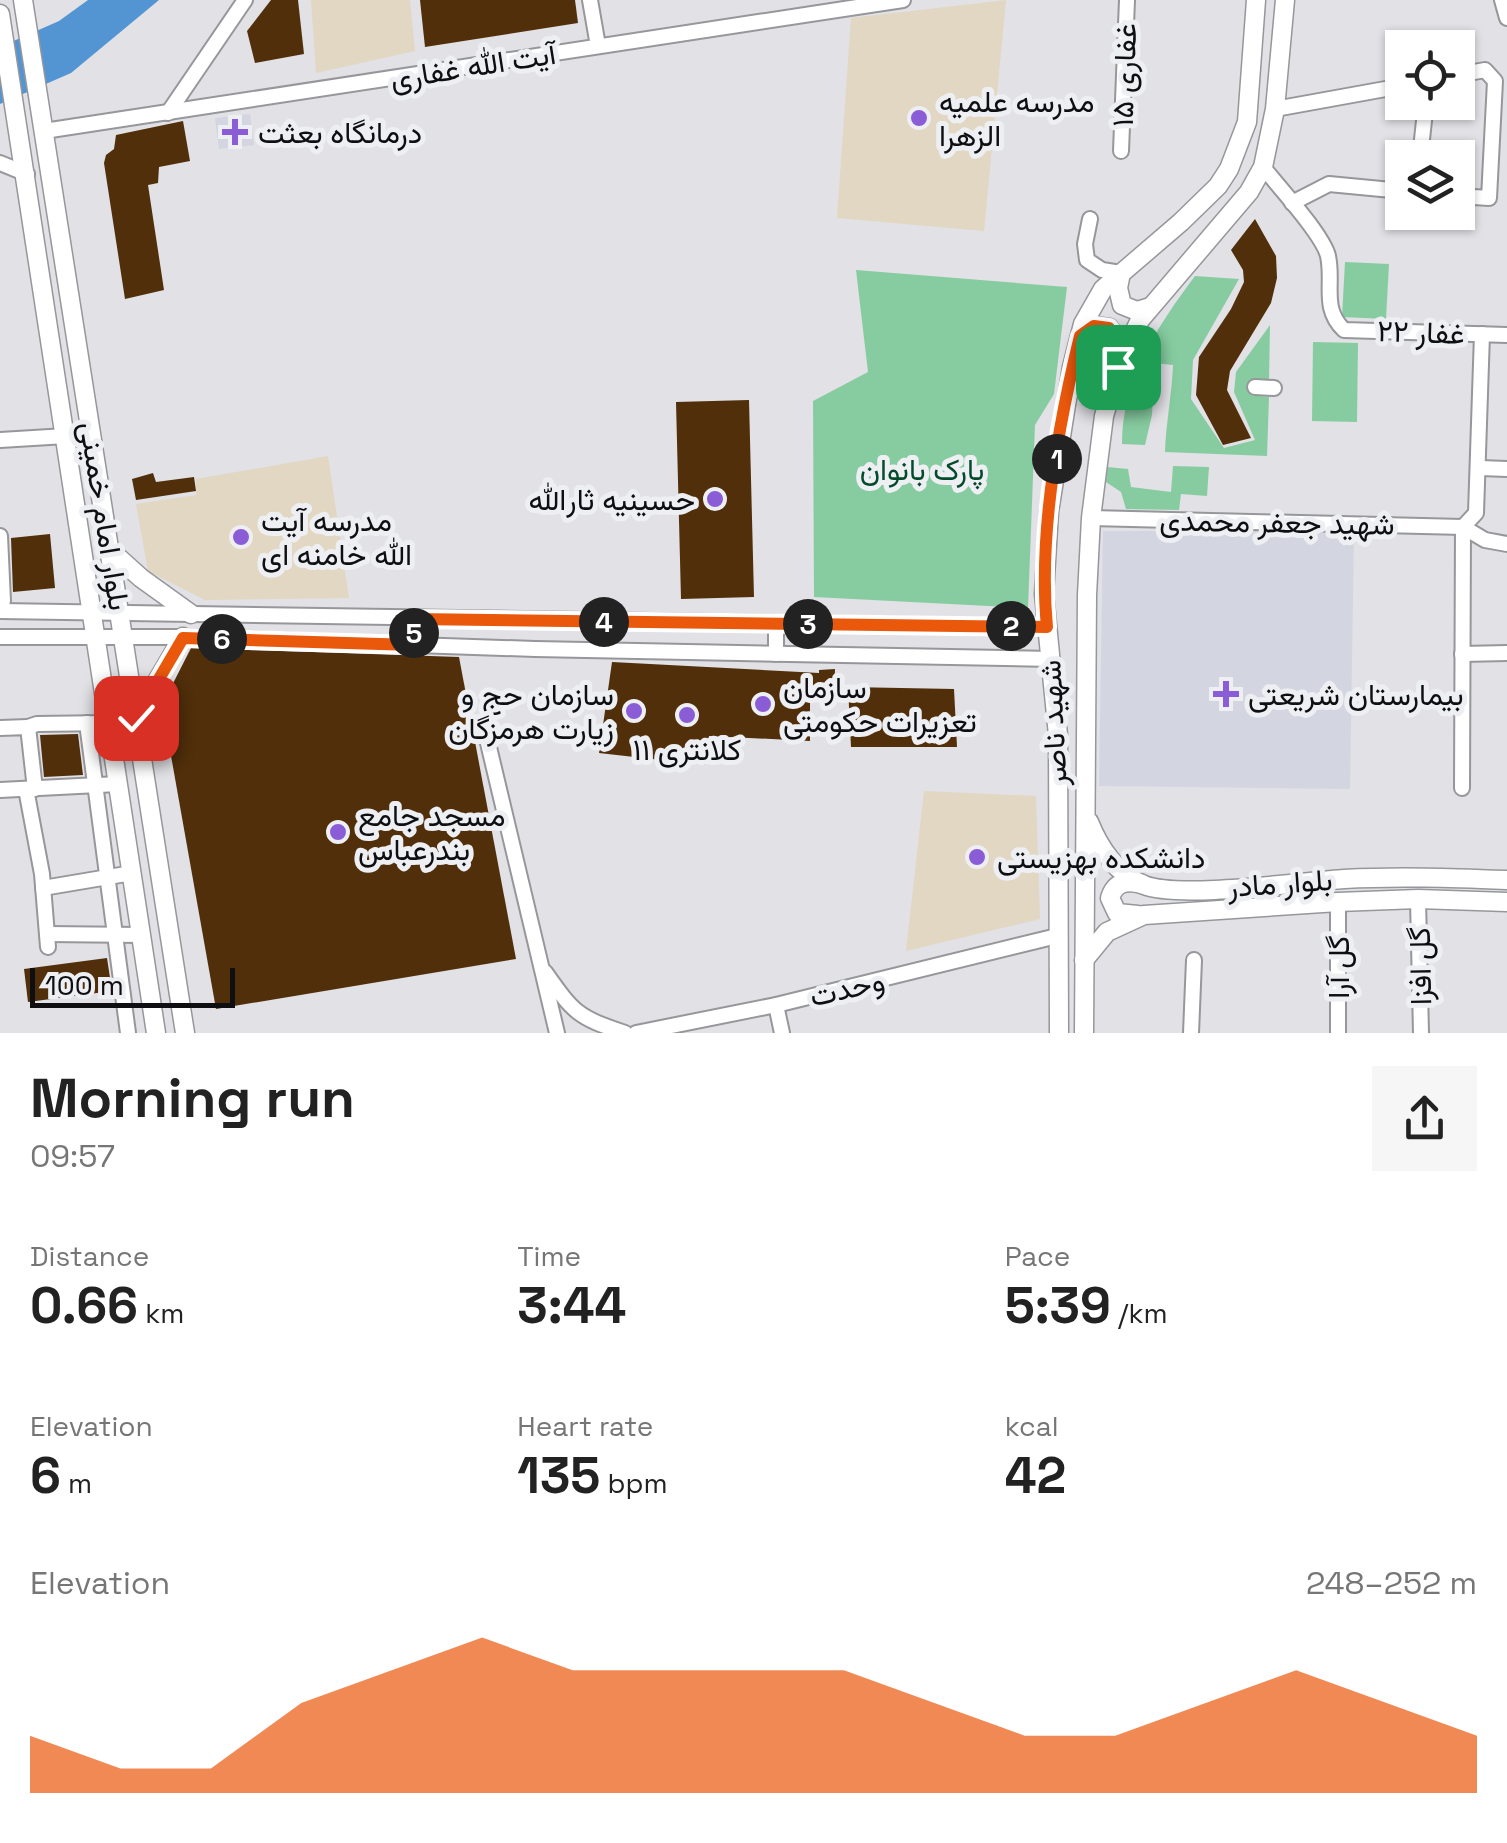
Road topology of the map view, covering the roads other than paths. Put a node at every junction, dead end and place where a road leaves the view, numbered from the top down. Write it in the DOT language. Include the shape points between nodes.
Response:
graph roads {
  1 [pos="245,0"];
  2 [pos="590,0"];
  3 [pos="902,0"];
  4 [pos="1127,0"];
  5 [pos="1256,0"];
  6 [pos="1285,0"];
  7 [pos="1502,0"];
  8 [pos="24,7"];
  9 [pos="1507,18"];
  10 [pos="2,23"];
  11 [pos="598,46"];
  12 [pos="1475,72"];
  13 [pos="1385,89"];
  14 [pos="1275,110"];
  15 [pos="168,113"];
  16 [pos="12,121"];
  17 [pos="44,131"];
  18 [pos="1121,151"];
  19 [pos="0,163"];
  20 [pos="1263,167"];
  21 [pos="27,174"];
  22 [pos="1385,189"];
  23 [pos="1475,197"];
  24 [pos="1489,198"];
  25 [pos="1507,200"];
  26 [pos="1292,203"];
  27 [pos="1090,219"];
  28 [pos="1121,273"];
  29 [pos="1150,307"];
  30 [pos="1482,334"];
  31 [pos="1507,334"];
  32 [pos="1080,336"];
  33 [pos="1125,350"];
  34 [pos="1256,386"];
  35 [pos="1274,388"];
  36 [pos="66,436"];
  37 [pos="0,440"];
  38 [pos="1480,468"];
  39 [pos="1507,469"];
  40 [pos="1091,518"];
  41 [pos="1463,526"];
  42 [pos="0,536"];
  43 [pos="1507,544"];
  44 [pos="112,551"];
  45 [pos="2,606"];
  46 [pos="192,614"];
  47 [pos="93,615"];
  48 [pos="120,615"];
  49 [pos="414,619"];
  50 [pos="776,624"];
  51 [pos="1047,627"];
  52 [pos="0,637"];
  53 [pos="183,638"];
  54 [pos="96,639"];
  55 [pos="124,639"];
  56 [pos="414,645"];
  57 [pos="776,654"];
  58 [pos="1462,654"];
  59 [pos="1507,654"];
  60 [pos="1050,658"];
  61 [pos="136,718"];
  62 [pos="483,722"];
  63 [pos="86,723"];
  64 [pos="109,723"];
  65 [pos="28,726"];
  66 [pos="0,728"];
  67 [pos="118,784"];
  68 [pos="94,786"];
  69 [pos="1462,788"];
  70 [pos="31,789"];
  71 [pos="0,790"];
  72 [pos="1086,817"];
  73 [pos="132,872"];
  74 [pos="105,878"];
  75 [pos="1507,880"];
  76 [pos="1142,884"];
  77 [pos="43,888"];
  78 [pos="1418,899"];
  79 [pos="1338,902"];
  80 [pos="1507,902"];
  81 [pos="1144,915"];
  82 [pos="114,935"];
  83 [pos="141,935"];
  84 [pos="1057,936"];
  85 [pos="1083,960"];
  86 [pos="1194,960"];
  87 [pos="539,963"];
  88 [pos="776,1004"];
  89 [pos="128,1033"];
  90 [pos="156,1033"];
  91 [pos="184,1033"];
  92 [pos="558,1033"];
  93 [pos="625,1033"];
  94 [pos="636,1033"];
  95 [pos="782,1033"];
  96 [pos="1059,1033"];
  97 [pos="1084,1033"];
  98 [pos="1191,1033"];
  99 [pos="1338,1033"];
  100 [pos="1421,1033"];
  1 -- 15 [label="street"];
  2 -- 11 [label="street"];
  3 -- 11 [label="street, آیت الله غفاری"];
  4 -- 18 [label="street, غفاری ۱۵"];
  5 -- 28 [label="main road, شهید ناصر" via="1247,122 1238,151 1218,186"];
  6 -- 14 [label="main road, شهید ناصر"];
  7 -- 9 [label="street"];
  8 -- 17 [label="main road, بلوار امام خمینی"];
  10 -- 16 [label="main road, بلوار امام خمینی"];
  11 -- 15 [label="street, آیت الله غفاری"];
  12 -- 24 [label="street" via="1486,70 1495,81"];
  13 -- 14 [label="street"];
  14 -- 20 [label="main road, شهید ناصر"];
  15 -- 17 [label="street, آیت الله غفاری"];
  16 -- 21 [label="main road, بلوار امام خمینی"];
  17 -- 44 [label="main road, بلوار امام خمینی"];
  19 -- 21 [label="street"];
  20 -- 26 [label="street, غفار ۲۲"];
  20 -- 29 [label="main road, شهید ناصر"];
  21 -- 36 [label="main road, بلوار امام خمینی"];
  22 -- 26 [label="street" via="1329,184"];
  23 -- 24 [label="street"];
  24 -- 25 [label="street"];
  26 -- 30 [label="street, غفار ۲۲" via="1327,250 1328,297 1333,320 1344,330"];
  27 -- 28 [label="street" via="1087,260"];
  28 -- 29 [label="main road" via="1122,305"];
  28 -- 32 [label="main road, شهید ناصر" via="1093,304"];
  29 -- 33 [label="main road, شهید ناصر"];
  30 -- 31 [label="street, غفار ۲۲"];
  30 -- 38 [label="street"];
  32 -- 33 [label="main road" via="1094,326 1109,328"];
  32 -- 51 [label="main road, شهید ناصر" via="1049,512"];
  33 -- 40 [label="main road, شهید ناصر" via="1104,416"];
  34 -- 35 [label="street"];
  36 -- 37 [label="street"];
  36 -- 47 [label="main road, بلوار امام خمینی"];
  38 -- 39 [label="street"];
  38 -- 41 [label="street" via="1476,513"];
  40 -- 41 [label="street, شهید جعفر محمدی"];
  40 -- 72 [label="main road, شهید ناصر"];
  41 -- 43 [label="street, شهید جعفر محمدی"];
  41 -- 58 [label="street"];
  42 -- 45 [label="street"];
  44 -- 46 [label="main road"];
  44 -- 48 [label="main road, بلوار امام خمینی"];
  45 -- 47 [label="street"];
  46 -- 48 [label="street"];
  46 -- 49 [label="street"];
  47 -- 48 [label="street"];
  47 -- 54 [label="main road, بلوار امام خمینی"];
  48 -- 55 [label="main road, بلوار امام خمینی"];
  49 -- 50 [label="street"];
  49 -- 56 [label="street"];
  50 -- 51 [label="street"];
  50 -- 57 [label="street"];
  51 -- 60 [label="main road, شهید ناصر"];
  52 -- 54 [label="street"];
  53 -- 55 [label="street"];
  53 -- 56 [label="street"];
  53 -- 61 [label="main road"];
  54 -- 55 [label="street"];
  54 -- 64 [label="main road, بلوار امام خمینی"];
  55 -- 61 [label="main road, بلوار امام خمینی"];
  56 -- 57 [label="street"];
  57 -- 60 [label="street"];
  58 -- 59 [label="street"];
  58 -- 69 [label="street"];
  60 -- 84 [label="main road, شهید ناصر" via="1058,735"];
  61 -- 91 [label="main road, بلوار امام خمینی"];
  62 -- 87 [label="street"];
  63 -- 64 [label="street"];
  63 -- 65 [label="street"];
  63 -- 68 [label="street"];
  64 -- 67 [label="main road, بلوار امام خمینی"];
  65 -- 66 [label="street"];
  65 -- 70 [label="street"];
  67 -- 68 [label="street"];
  67 -- 73 [label="main road, بلوار امام خمینی"];
  68 -- 70 [label="street"];
  68 -- 74 [label="street"];
  70 -- 71 [label="street"];
  70 -- 77 [label="street"];
  72 -- 76 [label="main road" via="1108,857"];
  72 -- 85 [label="main road, شهید ناصر"];
  73 -- 74 [label="street"];
  73 -- 83 [label="main road, بلوار امام خمینی"];
  74 -- 77 [label="street"];
  74 -- 82 [label="street"];
  75 -- 76 [label="main road, بلوار مادر" via="1350,879 1179,890"];
  76 -- 81 [label="main road" via="1124,882 1110,898 1117,913"];
  77 -- 82 [label="street" via="48,940"];
  78 -- 79 [label="main road, بلوار مادر"];
  78 -- 80 [label="main road, بلوار مادر"];
  78 -- 100 [label="street, گل افزا"];
  79 -- 81 [label="main road, بلوار مادر"];
  79 -- 99 [label="street, گل آرا"];
  81 -- 85 [label="main road, بلوار مادر" via="1107,932"];
  82 -- 83 [label="street"];
  82 -- 89 [label="street"];
  83 -- 90 [label="main road, بلوار امام خمینی"];
  84 -- 88 [label="street, وحدت"];
  84 -- 96 [label="main road, شهید ناصر"];
  85 -- 97 [label="main road, شهید ناصر"];
  86 -- 98 [label="street"];
  87 -- 92 [label="street"];
  87 -- 93 [label="street" via="571,1010"];
  88 -- 94 [label="street, وحدت"];
  88 -- 95 [label="street"];
}
